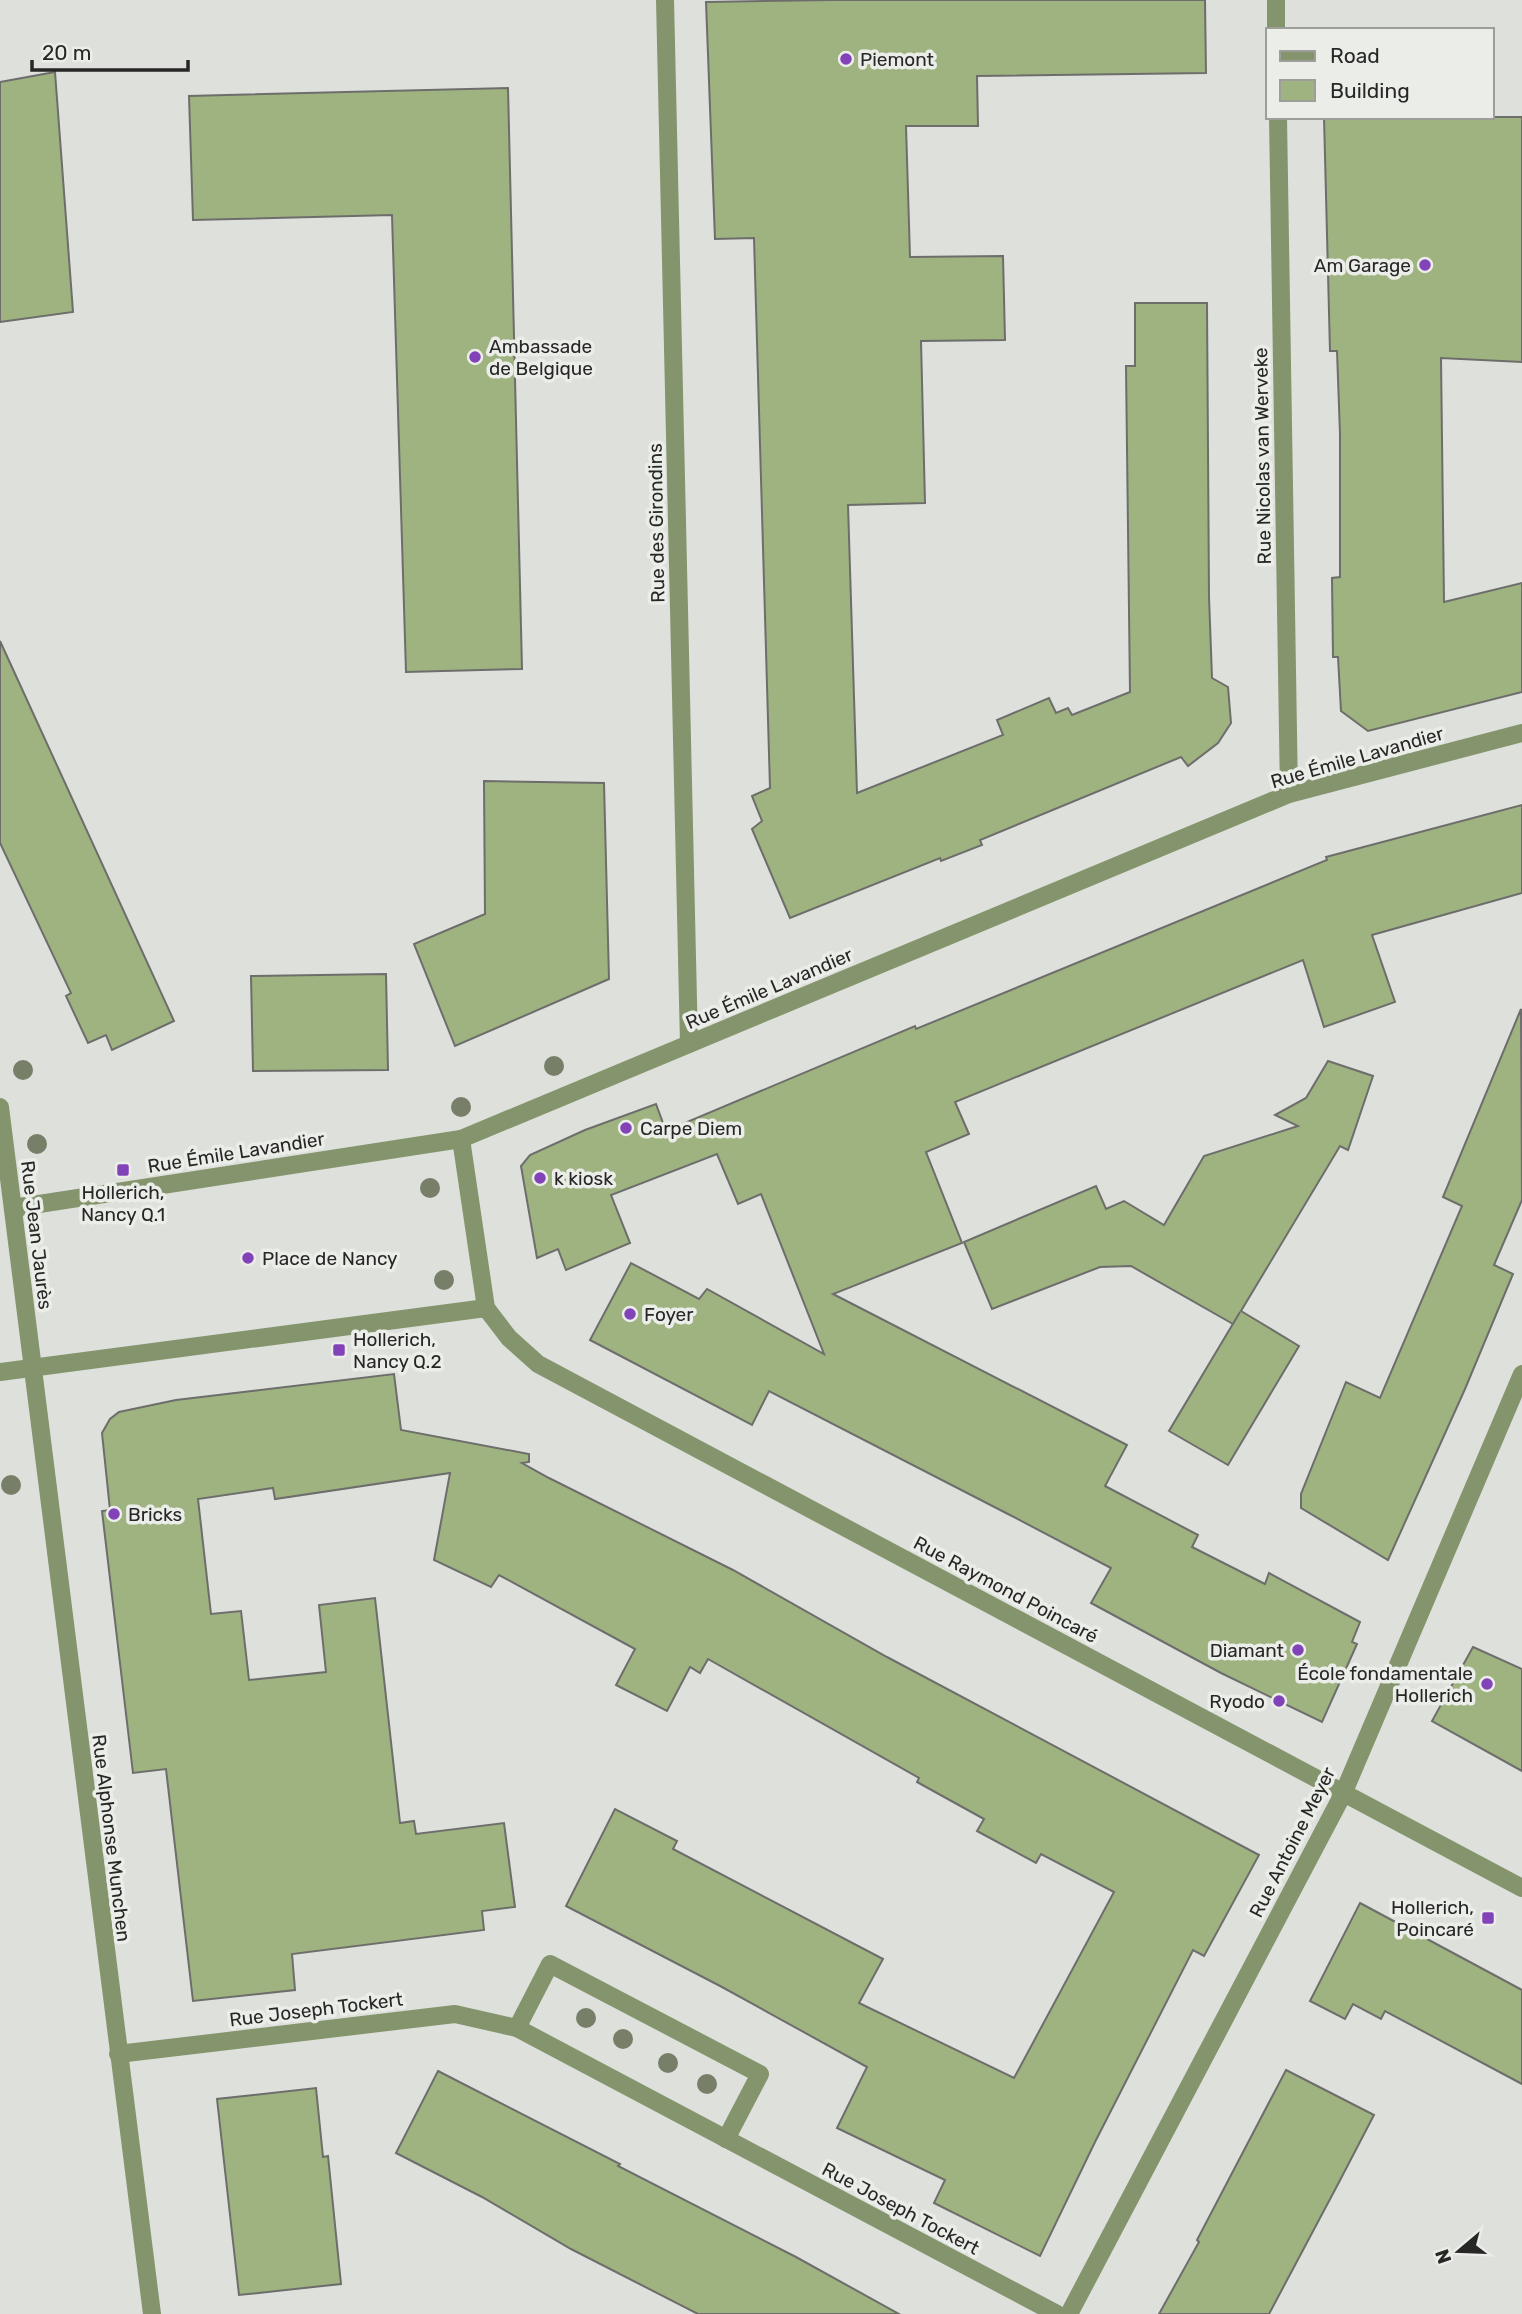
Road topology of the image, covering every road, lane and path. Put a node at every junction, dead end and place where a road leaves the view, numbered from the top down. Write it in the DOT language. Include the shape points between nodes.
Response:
graph roads {
  1 [pos="665,0"];
  2 [pos="1276,0"];
  3 [pos="1276,28"];
  4 [pos="1278,119"];
  5 [pos="1522,733"];
  6 [pos="1289,794"];
  7 [pos="689,1044"];
  8 [pos="0,1107"];
  9 [pos="461,1139"];
  10 [pos="13,1208"];
  11 [pos="486,1308"];
  12 [pos="33,1367"];
  13 [pos="0,1372"];
  14 [pos="1522,1374"];
  15 [pos="1343,1794"];
  16 [pos="1522,1888"];
  17 [pos="517,2028"];
  18 [pos="118,2054"];
  19 [pos="726,2139"];
  20 [pos="152,2314"];
  21 [pos="1057,2314"];
  22 [pos="1069,2314"];
  1 -- 7 [label="street, Rue des Girondins"];
  2 -- 3 [label="street"];
  4 -- 6 [label="street, Rue Nicolas van Werveke"];
  5 -- 6 [label="street, Rue Émile Lavandier"];
  6 -- 7 [label="street, Rue Émile Lavandier"];
  7 -- 9 [label="street, Rue Émile Lavandier"];
  8 -- 10 [label="street, Rue Jean Jaurès"];
  9 -- 10 [label="street, Rue Émile Lavandier"];
  9 -- 11 [label="street"];
  10 -- 12 [label="street, Rue Jean Jaurès"];
  11 -- 12 [label="street"];
  11 -- 15 [label="street, Rue Raymond Poincaré" via="509,1338 538,1364"];
  12 -- 13 [label="street"];
  12 -- 18 [label="street, Rue Alphonse Munchen"];
  14 -- 15 [label="street, Rue Antoine Meyer"];
  15 -- 16 [label="street, Rue Raymond Poincaré"];
  15 -- 22 [label="street, Rue Antoine Meyer"];
  17 -- 18 [label="street, Rue Joseph Tockert" via="455,2014"];
  17 -- 19 [label="street, Rue Joseph Tockert"];
  17 -- 19 [label="street" via="550,1964 760,2074"];
  18 -- 20 [label="street, Rue Alphonse Munchen"];
  19 -- 21 [label="street, Rue Joseph Tockert"];
}
